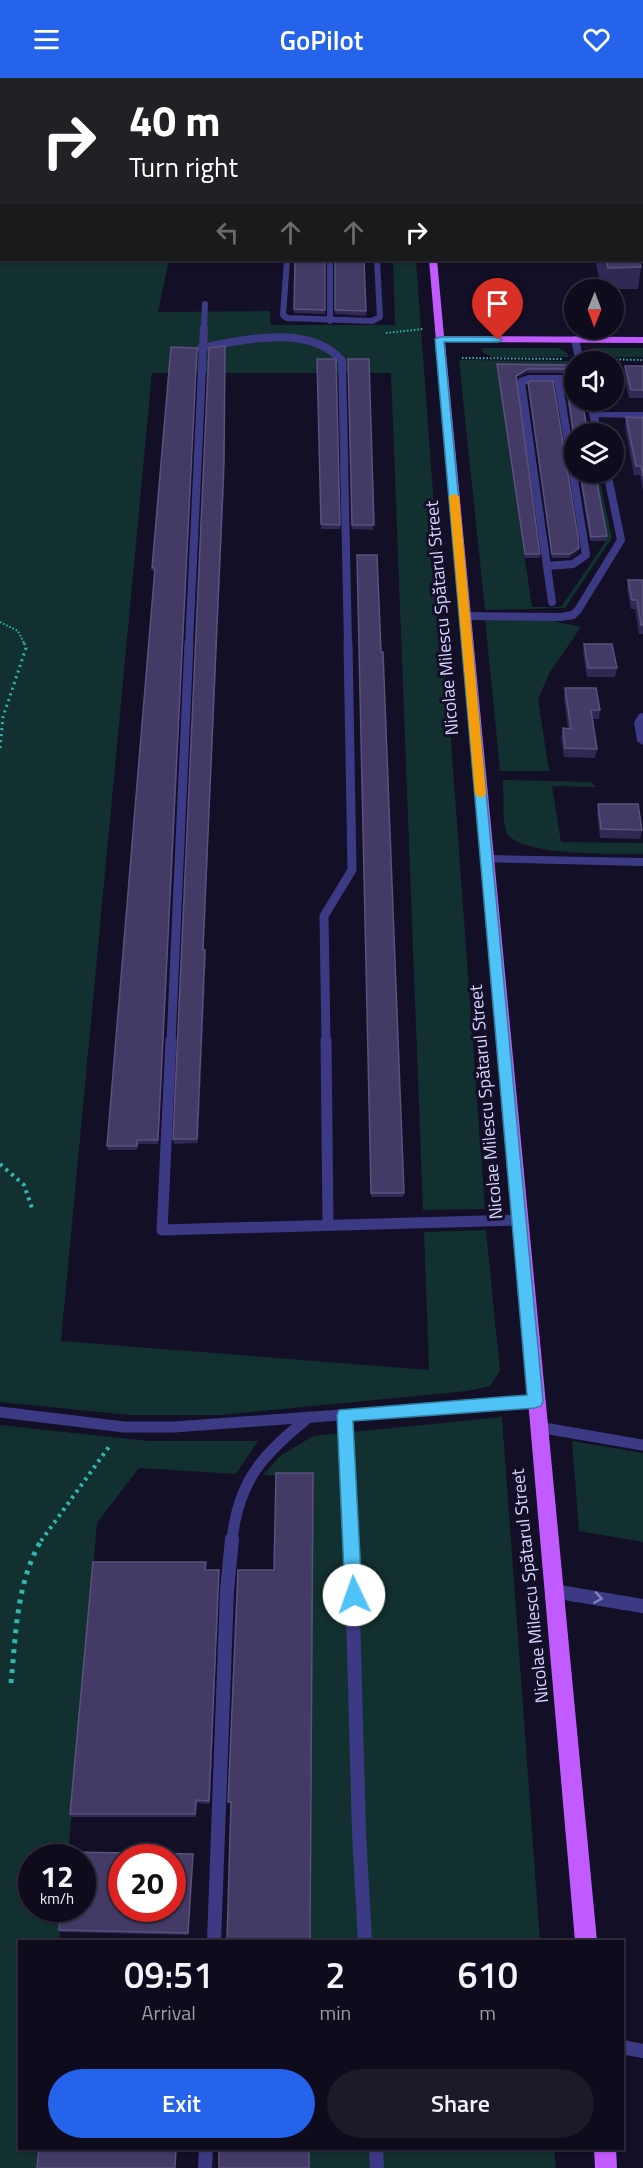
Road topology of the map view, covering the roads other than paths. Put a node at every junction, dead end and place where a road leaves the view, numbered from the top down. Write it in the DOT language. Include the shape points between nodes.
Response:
graph roads {
  1 [pos="286,261"];
  2 [pos="330,261"];
  3 [pos="377,261"];
  4 [pos="433,261"];
  5 [pos="205,304"];
  6 [pos="330,321"];
  7 [pos="440,339"];
  8 [pos="575,340"];
  9 [pos="643,340"];
  10 [pos="201,348"];
  11 [pos="578,351"];
  12 [pos="558,379"];
  13 [pos="564,379"];
  14 [pos="593,411"];
  15 [pos="594,415"];
  16 [pos="643,415"];
  17 [pos="596,423"];
  18 [pos="608,483"];
  19 [pos="547,566"];
  20 [pos="552,602"];
  21 [pos="465,616"];
  22 [pos="643,717"];
  23 [pos="643,741"];
  24 [pos="487,859"];
  25 [pos="643,862"];
  26 [pos="519,1220"];
  27 [pos="328,1226"];
  28 [pos="535,1401"];
  29 [pos="0,1412"];
  30 [pos="345,1415"];
  31 [pos="309,1417"];
  32 [pos="538,1427"];
  33 [pos="643,1445"];
  34 [pos="553,1591"];
  35 [pos="643,1606"];
  36 [pos="214,1940"];
  37 [pos="365,1940"];
  38 [pos="586,1940"];
  39 [pos="624,2048"];
  40 [pos="643,2051"];
  41 [pos="206,2150"];
  42 [pos="376,2150"];
  43 [pos="604,2150"];
  44 [pos="205,2168"];
  45 [pos="377,2168"];
  46 [pos="606,2168"];
  1 -- 6 [label="lane" via="283,315 293,320"];
  2 -- 6 [label="lane"];
  3 -- 6 [label="lane" via="380,317 372,321"];
  4 -- 7 [label="main road, Nicolae Milescu Spătarul Street"];
  5 -- 10 [label="lane"];
  7 -- 8 [label="main road"];
  7 -- 21 [label="main road, Nicolae Milescu Spătarul Street"];
  8 -- 9 [label="main road"];
  8 -- 11 [label="lane"];
  10 -- 27 [label="lane" via="292,338 331,348 342,361 352,870 324,916"];
  10 -- 27 [label="lane" via="162,1230"];
  12 -- 13 [label="lane"];
  12 -- 19 [label="lane" via="586,555 571,566"];
  12 -- 19 [label="lane" via="521,382"];
  14 -- 15 [label="lane"];
  15 -- 16 [label="street"];
  15 -- 17 [label="lane"];
  18 -- 21 [label="lane" via="621,540 573,615"];
  19 -- 20 [label="lane"];
  21 -- 24 [label="main road, Nicolae Milescu Spătarul Street"];
  22 -- 23 [label="street"];
  24 -- 25 [label="street"];
  24 -- 26 [label="main road, Nicolae Milescu Spătarul Street"];
  26 -- 27 [label="lane"];
  26 -- 28 [label="main road, Nicolae Milescu Spătarul Street"];
  28 -- 30 [label="lane"];
  28 -- 32 [label="main road, Nicolae Milescu Spătarul Street"];
  29 -- 31 [label="lane" via="124,1427"];
  30 -- 31 [label="lane"];
  30 -- 37 [label="lane"];
  31 -- 36 [label="lane" via="271,1448 250,1476 234,1520 226,1602"];
  32 -- 33 [label="lane"];
  32 -- 34 [label="main road, Nicolae Milescu Spătarul Street"];
  34 -- 35 [label="lane, one-way"];
  34 -- 38 [label="main road, Nicolae Milescu Spătarul Street"];
  39 -- 40 [label="lane"];
  41 -- 44 [label="lane"];
  42 -- 45 [label="lane"];
  43 -- 46 [label="main road"];
}
